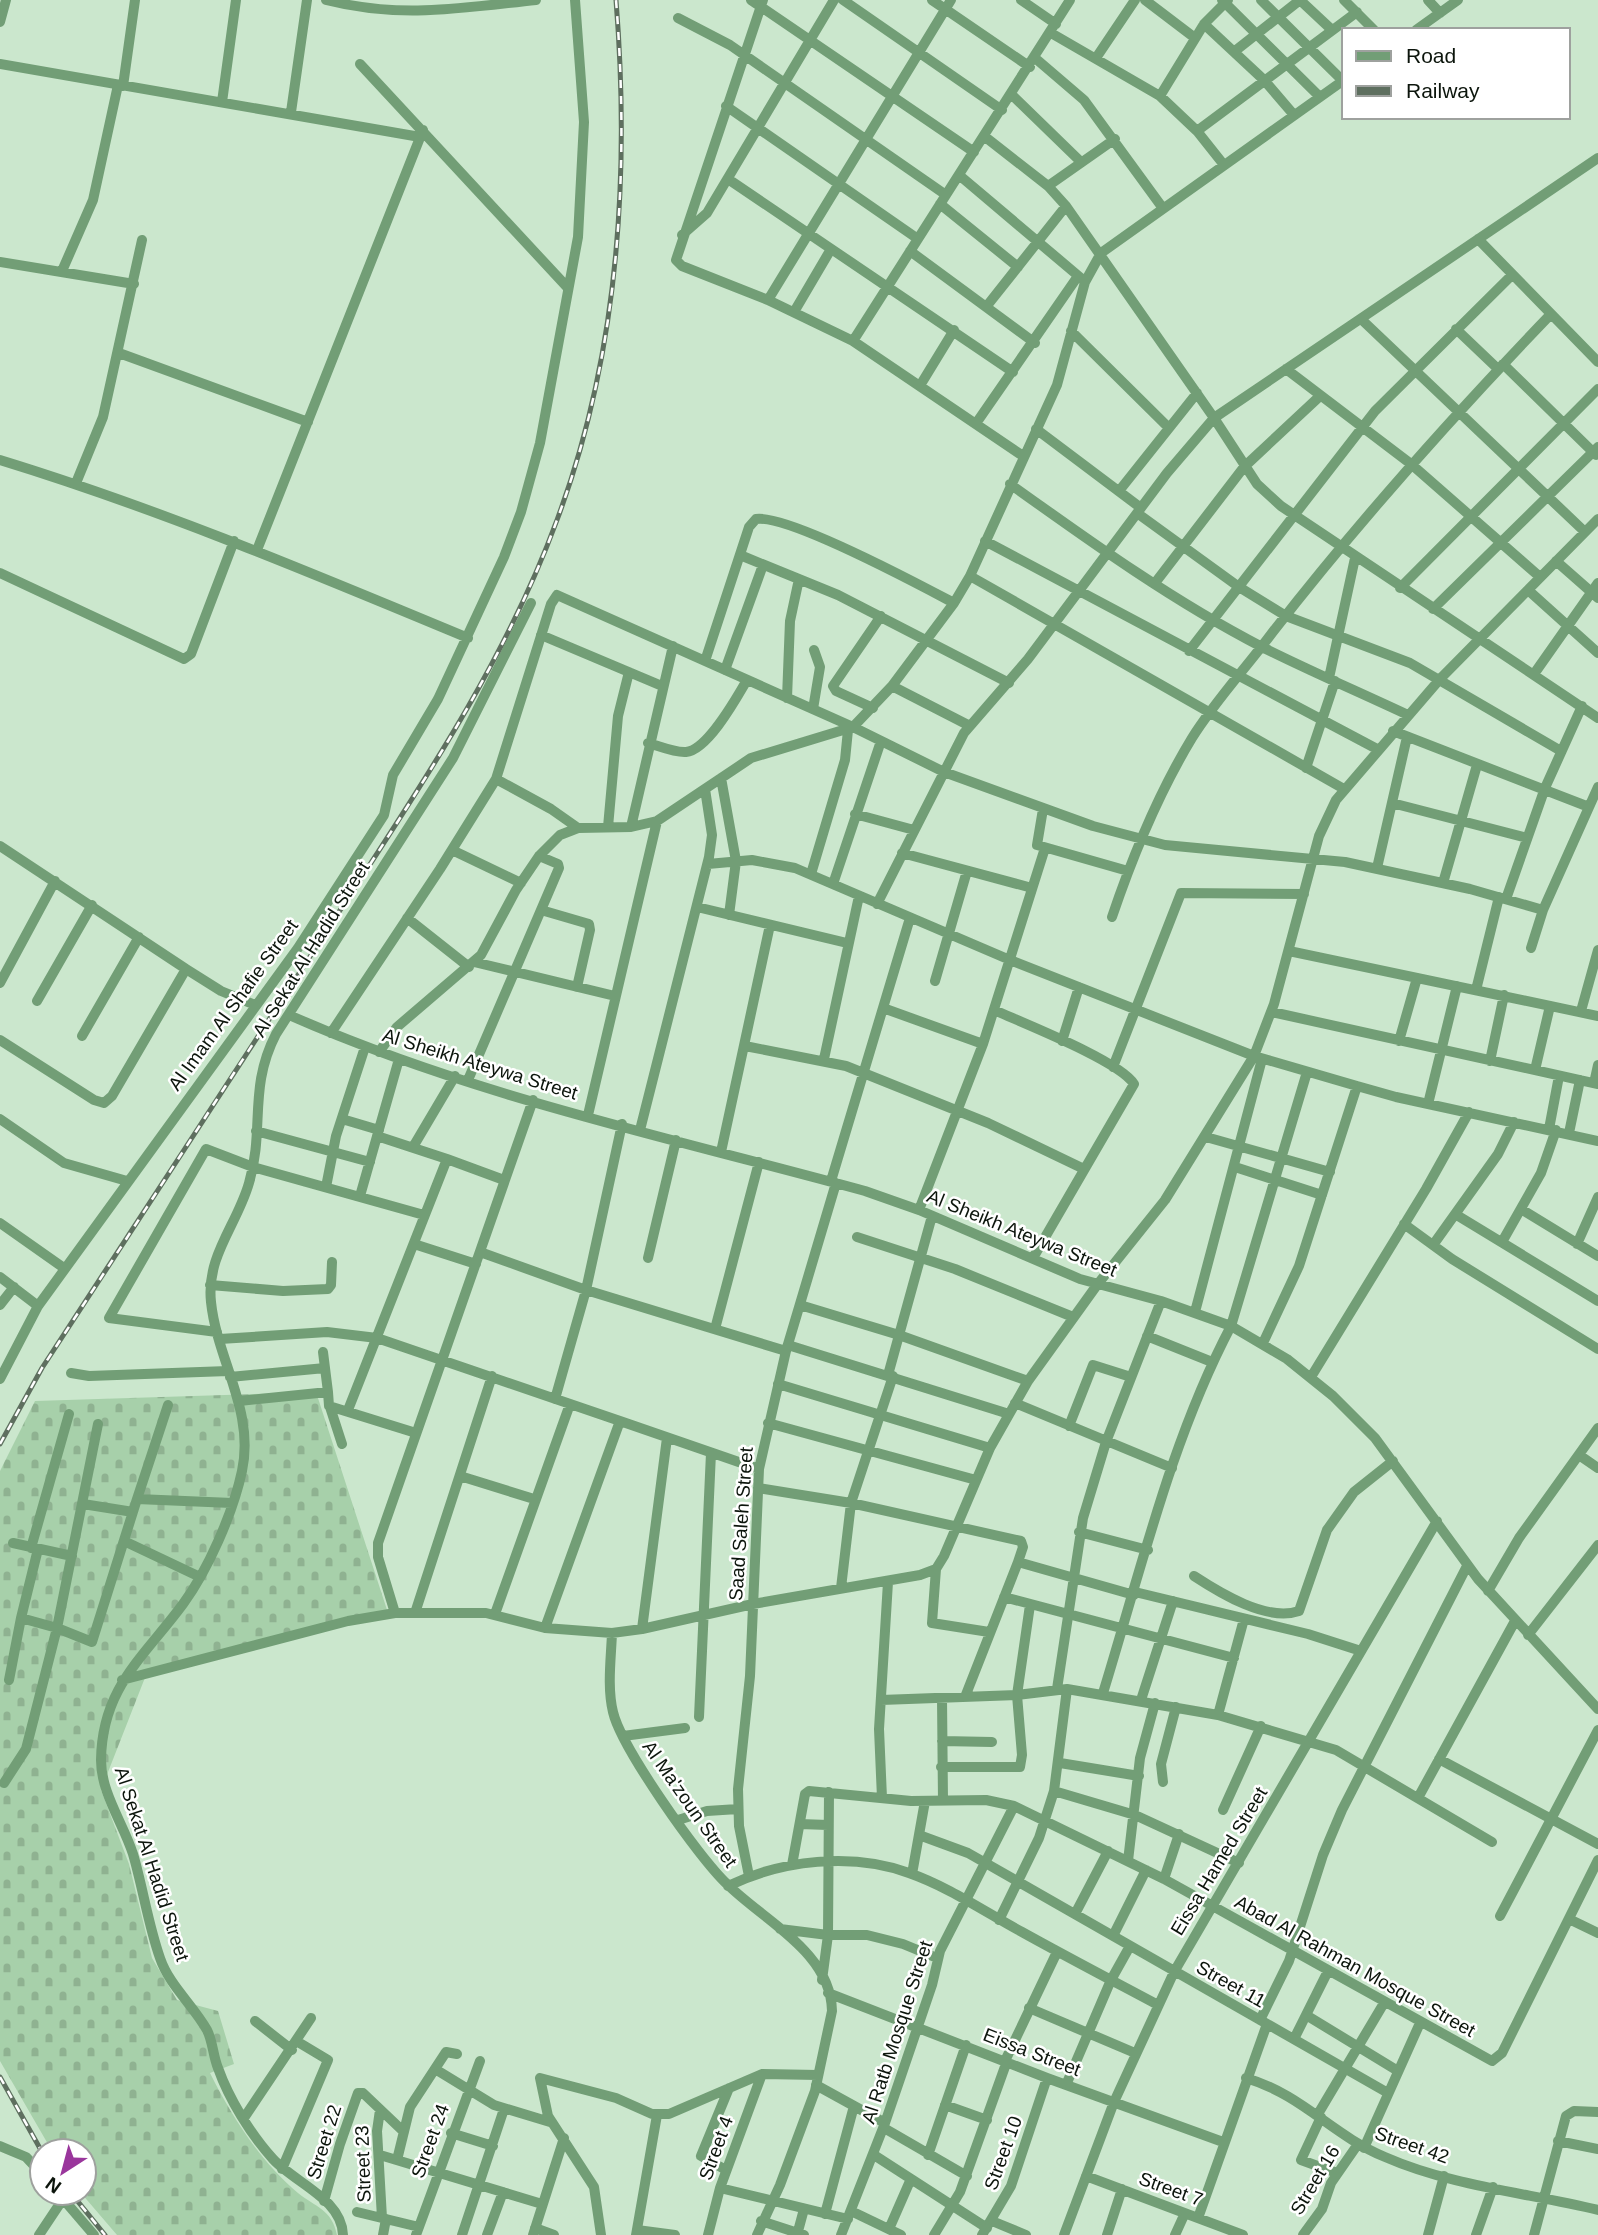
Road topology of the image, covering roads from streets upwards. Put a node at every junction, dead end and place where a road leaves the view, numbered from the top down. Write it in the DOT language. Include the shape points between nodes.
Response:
graph roads {
  1 [pos="6,0"];
  2 [pos="135,0"];
  3 [pos="236,0"];
  4 [pos="307,0"];
  5 [pos="326,0"];
  6 [pos="536,0"];
  7 [pos="575,0"];
  8 [pos="834,0"];
  9 [pos="843,0"];
  10 [pos="932,0"];
  11 [pos="1021,0"];
  12 [pos="1070,0"];
  13 [pos="1135,0"];
  14 [pos="1145,0"];
  15 [pos="1261,0"];
  16 [pos="1300,0"];
  17 [pos="1345,0"];
  18 [pos="1428,0"];
  19 [pos="1458,0"];
  20 [pos="759,1"];
  21 [pos="1225,1"];
  22 [pos="949,5"];
  23 [pos="1357,12"];
  24 [pos="1440,13"];
  25 [pos="1278,16"];
  26 [pos="678,18"];
  27 [pos="0,22"];
  28 [pos="1204,24"];
  29 [pos="1372,28"];
  30 [pos="1419,28"];
  31 [pos="1053,29"];
  32 [pos="1332,30"];
  33 [pos="1255,33"];
  34 [pos="811,38"];
  35 [pos="1195,38"];
  36 [pos="1309,47"];
  37 [pos="1235,51"];
  38 [pos="919,53"];
  39 [pos="744,55"];
  40 [pos="1096,58"];
  41 [pos="1032,63"];
  42 [pos="0,64"];
  43 [pos="360,64"];
  44 [pos="1286,64"];
  45 [pos="1342,78"];
  46 [pos="1264,80"];
  47 [pos="1342,81"];
  48 [pos="784,83"];
  49 [pos="121,86"];
  50 [pos="1012,95"];
  51 [pos="893,96"];
  52 [pos="1160,96"];
  53 [pos="1320,97"];
  54 [pos="222,102"];
  55 [pos="726,106"];
  56 [pos="1002,110"];
  57 [pos="291,112"];
  58 [pos="1294,115"];
  59 [pos="758,128"];
  60 [pos="1197,131"];
  61 [pos="422,134"];
  62 [pos="984,136"];
  63 [pos="1115,139"];
  64 [pos="866,140"];
  65 [pos="974,152"];
  66 [pos="1598,158"];
  67 [pos="1081,162"];
  68 [pos="1224,164"];
  69 [pos="959,175"];
  70 [pos="728,179"];
  71 [pos="839,184"];
  72 [pos="1048,186"];
  73 [pos="943,199"];
  74 [pos="1066,206"];
  75 [pos="1162,207"];
  76 [pos="808,234"];
  77 [pos="682,235"];
  78 [pos="918,239"];
  79 [pos="1478,239"];
  80 [pos="142,240"];
  81 [pos="1040,241"];
  82 [pos="831,249"];
  83 [pos="910,251"];
  84 [pos="1101,253"];
  85 [pos="0,262"];
  86 [pos="1018,267"];
  87 [pos="62,271"];
  88 [pos="1512,275"];
  89 [pos="1082,279"];
  90 [pos="134,284"];
  91 [pos="888,285"];
  92 [pos="568,288"];
  93 [pos="768,299"];
  94 [pos="986,307"];
  95 [pos="794,312"];
  96 [pos="1550,314"];
  97 [pos="1361,319"];
  98 [pos="1455,329"];
  99 [pos="954,330"];
  100 [pos="1071,331"];
  101 [pos="853,341"];
  102 [pos="1035,343"];
  103 [pos="119,353"];
  104 [pos="1598,362"];
  105 [pos="1500,367"];
  106 [pos="1286,369"];
  107 [pos="1413,370"];
  108 [pos="1013,372"];
  109 [pos="921,384"];
  110 [pos="1598,390"];
  111 [pos="1197,393"];
  112 [pos="1320,396"];
  113 [pos="1457,412"];
  114 [pos="1214,418"];
  115 [pos="308,422"];
  116 [pos="977,422"];
  117 [pos="1564,424"];
  118 [pos="1169,428"];
  119 [pos="1361,428"];
  120 [pos="1036,429"];
  121 [pos="1596,452"];
  122 [pos="1023,456"];
  123 [pos="0,460"];
  124 [pos="1412,464"];
  125 [pos="1244,467"];
  126 [pos="1519,470"];
  127 [pos="76,483"];
  128 [pos="1010,484"];
  129 [pos="1119,491"];
  130 [pos="1547,496"];
  131 [pos="1139,510"];
  132 [pos="1294,515"];
  133 [pos="1473,515"];
  134 [pos="1598,519"];
  135 [pos="1585,532"];
  136 [pos="234,541"];
  137 [pos="985,541"];
  138 [pos="1501,542"];
  139 [pos="1183,547"];
  140 [pos="1339,548"];
  141 [pos="257,550"];
  142 [pos="1106,554"];
  143 [pos="740,555"];
  144 [pos="1356,558"];
  145 [pos="1556,561"];
  146 [pos="763,565"];
  147 [pos="0,573"];
  148 [pos="970,576"];
  149 [pos="1540,577"];
  150 [pos="800,579"];
  151 [pos="1155,583"];
  152 [pos="1239,587"];
  153 [pos="1400,588"];
  154 [pos="1528,590"];
  155 [pos="1596,591"];
  156 [pos="1077,592"];
  157 [pos="531,603"];
  158 [pos="954,603"];
  159 [pos="1433,609"];
  160 [pos="1286,616"];
  161 [pos="881,617"];
  162 [pos="1214,620"];
  163 [pos="1055,623"];
  164 [pos="1567,625"];
  165 [pos="541,635"];
  166 [pos="1338,635"];
  167 [pos="468,638"];
  168 [pos="1478,638"];
  169 [pos="927,642"];
  170 [pos="673,646"];
  171 [pos="1262,647"];
  172 [pos="814,650"];
  173 [pos="1189,651"];
  174 [pos="1598,653"];
  175 [pos="705,661"];
  176 [pos="725,670"];
  177 [pos="629,672"];
  178 [pos="1534,674"];
  179 [pos="1237,677"];
  180 [pos="1332,679"];
  181 [pos="1440,679"];
  182 [pos="747,680"];
  183 [pos="1009,683"];
  184 [pos="892,686"];
  185 [pos="662,687"];
  186 [pos="787,698"];
  187 [pos="1598,700"];
  188 [pos="873,708"];
  189 [pos="813,709"];
  190 [pos="1590,712"];
  191 [pos="1208,714"];
  192 [pos="1408,715"];
  193 [pos="1322,720"];
  194 [pos="970,726"];
  195 [pos="850,728"];
  196 [pos="1393,731"];
  197 [pos="1407,737"];
  198 [pos="881,741"];
  199 [pos="648,743"];
  200 [pos="1377,749"];
  201 [pos="1561,751"];
  202 [pos="1477,765"];
  203 [pos="1306,768"];
  204 [pos="944,772"];
  205 [pos="721,778"];
  206 [pos="496,779"];
  207 [pos="1545,788"];
  208 [pos="1598,788"];
  209 [pos="705,789"];
  210 [pos="1344,789"];
  211 [pos="1392,803"];
  212 [pos="1589,807"];
  213 [pos="1043,809"];
  214 [pos="855,814"];
  215 [pos="657,821"];
  216 [pos="1461,821"];
  217 [pos="608,827"];
  218 [pos="631,827"];
  219 [pos="578,828"];
  220 [pos="914,830"];
  221 [pos="1527,838"];
  222 [pos="1141,840"];
  223 [pos="0,846"];
  224 [pos="1045,848"];
  225 [pos="452,850"];
  226 [pos="902,853"];
  227 [pos="540,856"];
  228 [pos="1314,857"];
  229 [pos="736,861"];
  230 [pos="708,864"];
  231 [pos="1377,868"];
  232 [pos="967,871"];
  233 [pos="1128,872"];
  234 [pos="811,874"];
  235 [pos="55,881"];
  236 [pos="521,883"];
  237 [pos="1443,883"];
  238 [pos="833,884"];
  239 [pos="1032,888"];
  240 [pos="1304,894"];
  241 [pos="859,896"];
  242 [pos="1502,898"];
  243 [pos="877,904"];
  244 [pos="92,905"];
  245 [pos="697,907"];
  246 [pos="541,910"];
  247 [pos="1544,910"];
  248 [pos="729,915"];
  249 [pos="1112,917"];
  250 [pos="408,918"];
  251 [pos="910,918"];
  252 [pos="770,925"];
  253 [pos="950,935"];
  254 [pos="139,937"];
  255 [pos="847,943"];
  256 [pos="1531,948"];
  257 [pos="1598,950"];
  258 [pos="1289,951"];
  259 [pos="1010,960"];
  260 [pos="472,965"];
  261 [pos="186,969"];
  262 [pos="513,972"];
  263 [pos="1417,978"];
  264 [pos="935,981"];
  265 [pos="0,983"];
  266 [pos="1457,986"];
  267 [pos="577,987"];
  268 [pos="1079,987"];
  269 [pos="1476,990"];
  270 [pos="1504,995"];
  271 [pos="615,996"];
  272 [pos="37,1002"];
  273 [pos="255,1006"];
  274 [pos="1550,1006"];
  275 [pos="883,1008"];
  276 [pos="994,1010"];
  277 [pos="1137,1010"];
  278 [pos="1581,1011"];
  279 [pos="1272,1012"];
  280 [pos="289,1015"];
  281 [pos="1598,1016"];
  282 [pos="331,1033"];
  283 [pos="82,1037"];
  284 [pos="0,1040"];
  285 [pos="1062,1041"];
  286 [pos="1399,1041"];
  287 [pos="984,1044"];
  288 [pos="745,1046"];
  289 [pos="365,1047"];
  290 [pos="1440,1050"];
  291 [pos="379,1052"];
  292 [pos="1258,1057"];
  293 [pos="400,1059"];
  294 [pos="824,1059"];
  295 [pos="1490,1061"];
  296 [pos="1598,1065"];
  297 [pos="1113,1067"];
  298 [pos="1535,1070"];
  299 [pos="1307,1072"];
  300 [pos="862,1073"];
  301 [pos="455,1076"];
  302 [pos="1559,1076"];
  303 [pos="468,1080"];
  304 [pos="1580,1080"];
  305 [pos="1596,1084"];
  306 [pos="1357,1086"];
  307 [pos="533,1100"];
  308 [pos="1428,1104"];
  309 [pos="958,1110"];
  310 [pos="1469,1112"];
  311 [pos="588,1115"];
  312 [pos="0,1119"];
  313 [pos="342,1119"];
  314 [pos="1514,1122"];
  315 [pos="622,1124"];
  316 [pos="1552,1129"];
  317 [pos="640,1130"];
  318 [pos="256,1131"];
  319 [pos="378,1133"];
  320 [pos="1569,1133"];
  321 [pos="1206,1137"];
  322 [pos="676,1140"];
  323 [pos="1598,1141"];
  324 [pos="1241,1146"];
  325 [pos="413,1147"];
  326 [pos="333,1151"];
  327 [pos="721,1152"];
  328 [pos="1284,1158"];
  329 [pos="447,1159"];
  330 [pos="370,1162"];
  331 [pos="759,1162"];
  332 [pos="253,1167"];
  333 [pos="1235,1167"];
  334 [pos="1084,1169"];
  335 [pos="1329,1172"];
  336 [pos="504,1180"];
  337 [pos="1277,1180"];
  338 [pos="127,1181"];
  339 [pos="834,1182"];
  340 [pos="326,1187"];
  341 [pos="1322,1195"];
  342 [pos="360,1196"];
  343 [pos="1596,1205"];
  344 [pos="1521,1209"];
  345 [pos="919,1210"];
  346 [pos="1455,1214"];
  347 [pos="424,1215"];
  348 [pos="932,1216"];
  349 [pos="0,1223"];
  350 [pos="1404,1224"];
  351 [pos="858,1237"];
  352 [pos="1502,1242"];
  353 [pos="414,1244"];
  354 [pos="1577,1244"];
  355 [pos="1433,1245"];
  356 [pos="480,1252"];
  357 [pos="1598,1256"];
  358 [pos="648,1258"];
  359 [pos="921,1258"];
  360 [pos="1033,1258"];
  361 [pos="332,1262"];
  362 [pos="476,1264"];
  363 [pos="64,1268"];
  364 [pos="0,1277"];
  365 [pos="210,1285"];
  366 [pos="1097,1285"];
  367 [pos="14,1287"];
  368 [pos="586,1290"];
  369 [pos="1161,1301"];
  370 [pos="1598,1301"];
  371 [pos="0,1305"];
  372 [pos="800,1305"];
  373 [pos="38,1306"];
  374 [pos="1195,1312"];
  375 [pos="1073,1317"];
  376 [pos="1231,1326"];
  377 [pos="715,1329"];
  378 [pos="899,1335"];
  379 [pos="218,1336"];
  380 [pos="1147,1336"];
  381 [pos="377,1338"];
  382 [pos="1263,1343"];
  383 [pos="787,1348"];
  384 [pos="1598,1349"];
  385 [pos="323,1352"];
  386 [pos="442,1359"];
  387 [pos="1212,1363"];
  388 [pos="324,1367"];
  389 [pos="71,1373"];
  390 [pos="229,1374"];
  391 [pos="492,1376"];
  392 [pos="891,1376"];
  393 [pos="1130,1377"];
  394 [pos="1311,1377"];
  395 [pos="0,1379"];
  396 [pos="1028,1381"];
  397 [pos="778,1384"];
  398 [pos="328,1392"];
  399 [pos="555,1399"];
  400 [pos="239,1401"];
  401 [pos="1015,1403"];
  402 [pos="570,1404"];
  403 [pos="168,1405"];
  404 [pos="330,1407"];
  405 [pos="348,1410"];
  406 [pos="69,1414"];
  407 [pos="881,1414"];
  408 [pos="1009,1414"];
  409 [pos="620,1421"];
  410 [pos="768,1423"];
  411 [pos="98,1424"];
  412 [pos="1069,1426"];
  413 [pos="1598,1428"];
  414 [pos="416,1433"];
  415 [pos="667,1437"];
  416 [pos="1106,1442"];
  417 [pos="342,1444"];
  418 [pos="990,1448"];
  419 [pos="868,1450"];
  420 [pos="710,1453"];
  421 [pos="1579,1455"];
  422 [pos="1393,1461"];
  423 [pos="1172,1468"];
  424 [pos="1598,1468"];
  425 [pos="760,1469"];
  426 [pos="460,1476"];
  427 [pos="976,1480"];
  428 [pos="758,1488"];
  429 [pos="137,1499"];
  430 [pos="534,1499"];
  431 [pos="233,1503"];
  432 [pos="851,1503"];
  433 [pos="83,1504"];
  434 [pos="133,1511"];
  435 [pos="1437,1521"];
  436 [pos="958,1525"];
  437 [pos="1079,1532"];
  438 [pos="124,1541"];
  439 [pos="13,1543"];
  440 [pos="1598,1545"];
  441 [pos="35,1548"];
  442 [pos="1148,1550"];
  443 [pos="72,1556"];
  444 [pos="1018,1562"];
  445 [pos="1467,1566"];
  446 [pos="936,1569"];
  447 [pos="1194,1576"];
  448 [pos="200,1577"];
  449 [pos="1072,1579"];
  450 [pos="888,1582"];
  451 [pos="841,1588"];
  452 [pos="1488,1591"];
  453 [pos="1134,1593"];
  454 [pos="1004,1597"];
  455 [pos="1173,1601"];
  456 [pos="753,1604"];
  457 [pos="1030,1605"];
  458 [pos="415,1612"];
  459 [pos="395,1613"];
  460 [pos="495,1614"];
  461 [pos="1068,1615"];
  462 [pos="701,1616"];
  463 [pos="21,1619"];
  464 [pos="1244,1619"];
  465 [pos="1515,1621"];
  466 [pos="57,1628"];
  467 [pos="545,1628"];
  468 [pos="642,1629"];
  469 [pos="1123,1629"];
  470 [pos="989,1632"];
  471 [pos="612,1633"];
  472 [pos="1528,1635"];
  473 [pos="1161,1639"];
  474 [pos="1361,1651"];
  475 [pos="1234,1658"];
  476 [pos="9,1680"];
  477 [pos="122,1680"];
  478 [pos="1062,1689"];
  479 [pos="1103,1693"];
  480 [pos="1017,1695"];
  481 [pos="965,1697"];
  482 [pos="942,1698"];
  483 [pos="881,1700"];
  484 [pos="1141,1700"];
  485 [pos="1155,1703"];
  486 [pos="1176,1707"];
  487 [pos="1598,1709"];
  488 [pos="1218,1716"];
  489 [pos="699,1717"];
  490 [pos="1261,1726"];
  491 [pos="685,1728"];
  492 [pos="1598,1730"];
  493 [pos="623,1736"];
  494 [pos="942,1741"];
  495 [pos="992,1742"];
  496 [pos="1310,1742"];
  497 [pos="1439,1759"];
  498 [pos="1060,1763"];
  499 [pos="1364,1766"];
  500 [pos="942,1767"];
  501 [pos="1139,1776"];
  502 [pos="1163,1782"];
  503 [pos="4,1783"];
  504 [pos="1054,1791"];
  505 [pos="829,1792"];
  506 [pos="1419,1797"];
  507 [pos="882,1798"];
  508 [pos="925,1801"];
  509 [pos="943,1801"];
  510 [pos="1014,1806"];
  511 [pos="737,1809"];
  512 [pos="1223,1810"];
  513 [pos="1135,1815"];
  514 [pos="678,1820"];
  515 [pos="1046,1820"];
  516 [pos="1550,1820"];
  517 [pos="800,1825"];
  518 [pos="828,1825"];
  519 [pos="1179,1834"];
  520 [pos="919,1835"];
  521 [pos="1492,1842"];
  522 [pos="1598,1844"];
  523 [pos="1108,1850"];
  524 [pos="1598,1860"];
  525 [pos="1128,1861"];
  526 [pos="826,1862"];
  527 [pos="985,1863"];
  528 [pos="1239,1863"];
  529 [pos="792,1865"];
  530 [pos="1146,1870"];
  531 [pos="912,1874"];
  532 [pos="749,1876"];
  533 [pos="1164,1879"];
  534 [pos="1019,1881"];
  535 [pos="728,1886"];
  536 [pos="965,1901"];
  537 [pos="1211,1906"];
  538 [pos="1075,1914"];
  539 [pos="1500,1916"];
  540 [pos="1569,1919"];
  541 [pos="999,1920"];
  542 [pos="779,1929"];
  543 [pos="1598,1933"];
  544 [pos="828,1936"];
  545 [pos="1113,1936"];
  546 [pos="1130,1946"];
  547 [pos="1292,1951"];
  548 [pos="1057,1952"];
  549 [pos="937,1958"];
  550 [pos="1174,1972"];
  551 [pos="1328,1972"];
  552 [pos="822,1980"];
  553 [pos="1111,1980"];
  554 [pos="828,1993"];
  555 [pos="1384,2003"];
  556 [pos="1158,2005"];
  557 [pos="1029,2008"];
  558 [pos="1306,2015"];
  559 [pos="312,2018"];
  560 [pos="256,2021"];
  561 [pos="1263,2022"];
  562 [pos="1420,2023"];
  563 [pos="918,2026"];
  564 [pos="1087,2033"];
  565 [pos="1294,2039"];
  566 [pos="966,2045"];
  567 [pos="295,2046"];
  568 [pos="1359,2046"];
  569 [pos="1135,2053"];
  570 [pos="457,2054"];
  571 [pos="480,2060"];
  572 [pos="1006,2061"];
  573 [pos="1345,2068"];
  574 [pos="435,2069"];
  575 [pos="1398,2071"];
  576 [pos="762,2074"];
  577 [pos="1046,2078"];
  578 [pos="1246,2078"];
  579 [pos="818,2080"];
  580 [pos="1066,2085"];
  581 [pos="729,2088"];
  582 [pos="467,2091"];
  583 [pos="1388,2093"];
  584 [pos="1114,2102"];
  585 [pos="945,2105"];
  586 [pos="854,2106"];
  587 [pos="505,2109"];
  588 [pos="380,2110"];
  589 [pos="1598,2112"];
  590 [pos="657,2115"];
  591 [pos="1320,2116"];
  592 [pos="244,2118"];
  593 [pos="987,2120"];
  594 [pos="550,2122"];
  595 [pos="885,2125"];
  596 [pos="404,2132"];
  597 [pos="451,2133"];
  598 [pos="564,2138"];
  599 [pos="1558,2141"];
  600 [pos="1223,2142"];
  601 [pos="0,2146"];
  602 [pos="493,2146"];
  603 [pos="1361,2146"];
  604 [pos="1598,2149"];
  605 [pos="380,2155"];
  606 [pos="874,2155"];
  607 [pos="928,2155"];
  608 [pos="28,2159"];
  609 [pos="397,2160"];
  610 [pos="282,2169"];
  611 [pos="726,2170"];
  612 [pos="438,2171"];
  613 [pos="1337,2173"];
  614 [pos="967,2176"];
  615 [pos="1086,2176"];
  616 [pos="1444,2176"];
  617 [pos="910,2181"];
  618 [pos="481,2185"];
  619 [pos="1493,2187"];
  620 [pos="720,2188"];
  621 [pos="1122,2189"];
  622 [pos="503,2192"];
  623 [pos="1542,2197"];
  624 [pos="324,2201"];
  625 [pos="771,2201"];
  626 [pos="542,2204"];
  627 [pos="55,2207"];
  628 [pos="70,2207"];
  629 [pos="952,2207"];
  630 [pos="804,2209"];
  631 [pos="1598,2210"];
  632 [pos="357,2212"];
  633 [pos="1185,2213"];
  634 [pos="825,2214"];
  635 [pos="850,2216"];
  636 [pos="384,2218"];
  637 [pos="1198,2218"];
  638 [pos="761,2221"];
  639 [pos="987,2228"];
  640 [pos="889,2229"];
  641 [pos="1217,2230"];
  642 [pos="418,2231"];
  643 [pos="534,2231"];
  644 [pos="636,2232"];
  645 [pos="799,2234"];
  646 [pos="39,2235"];
  647 [pos="94,2235"];
  648 [pos="342,2235"];
  649 [pos="383,2235"];
  650 [pos="462,2235"];
  651 [pos="487,2235"];
  652 [pos="554,2235"];
  653 [pos="601,2235"];
  654 [pos="674,2235"];
  655 [pos="708,2235"];
  656 [pos="757,2235"];
  657 [pos="841,2235"];
  658 [pos="901,2235"];
  659 [pos="934,2235"];
  660 [pos="1024,2235"];
  661 [pos="1065,2235"];
  662 [pos="1107,2235"];
  663 [pos="1175,2235"];
  664 [pos="1243,2235"];
  665 [pos="1303,2235"];
  666 [pos="1428,2235"];
  667 [pos="1476,2235"];
  668 [pos="1534,2235"];
  1 -- 27 [label="street"];
  2 -- 49 [label="street"];
  3 -- 54 [label="street"];
  4 -- 57 [label="street"];
  5 -- 6 [label="street" via="374,11 408,12"];
  7 -- 92 [label="street, Al Imam Al Shafie Street" via="584,145 579,225"];
  8 -- 34 [label="street"];
  9 -- 38 [label="street"];
  10 -- 22 [label="street"];
  11 -- 31 [label="street"];
  12 -- 31 [label="street"];
  13 -- 40 [label="street"];
  14 -- 35 [label="street"];
  15 -- 25 [label="street"];
  16 -- 25 [label="street"];
  16 -- 32 [label="street"];
  17 -- 23 [label="street"];
  18 -- 24 [label="street"];
  19 -- 24 [label="street"];
  20 -- 34 [label="street"];
  20 -- 39 [label="street"];
  21 -- 28 [label="street"];
  21 -- 33 [label="street"];
  22 -- 38 [label="street"];
  22 -- 41 [label="street"];
  23 -- 29 [label="street"];
  23 -- 32 [label="street"];
  24 -- 30 [label="street"];
  25 -- 33 [label="street"];
  25 -- 36 [label="street"];
  26 -- 39 [label="street"];
  28 -- 35 [label="street"];
  28 -- 37 [label="street"];
  31 -- 40 [label="street"];
  31 -- 41 [label="street"];
  32 -- 36 [label="street"];
  33 -- 37 [label="street"];
  33 -- 44 [label="street"];
  34 -- 48 [label="street"];
  34 -- 51 [label="street"];
  35 -- 52 [label="street"];
  36 -- 44 [label="street"];
  36 -- 45 [label="street"];
  37 -- 46 [label="street"];
  38 -- 51 [label="street"];
  38 -- 56 [label="street"];
  39 -- 48 [label="street"];
  39 -- 55 [label="street"];
  40 -- 52 [label="street"];
  41 -- 50 [label="street"];
  41 -- 63 [label="street" via="1076,92"];
  42 -- 49 [label="street"];
  43 -- 61 [label="street"];
  44 -- 46 [label="street"];
  44 -- 53 [label="street"];
  46 -- 58 [label="street"];
  46 -- 60 [label="street"];
  47 -- 53 [label="street"];
  48 -- 59 [label="street"];
  48 -- 64 [label="street"];
  49 -- 54 [label="street"];
  49 -- 87 [label="street" via="93,200"];
  50 -- 56 [label="street"];
  50 -- 67 [label="street"];
  51 -- 64 [label="street"];
  51 -- 65 [label="street"];
  52 -- 60 [label="street"];
  53 -- 58 [label="street"];
  54 -- 57 [label="street"];
  55 -- 59 [label="street"];
  55 -- 77 [label="street"];
  56 -- 62 [label="street"];
  57 -- 61 [label="street"];
  58 -- 68 [label="street"];
  59 -- 70 [label="street"];
  59 -- 71 [label="street"];
  60 -- 68 [label="street"];
  61 -- 92 [label="street"];
  61 -- 115 [label="street"];
  62 -- 65 [label="street"];
  62 -- 72 [label="street"];
  63 -- 67 [label="street"];
  63 -- 75 [label="street"];
  64 -- 71 [label="street"];
  64 -- 73 [label="street"];
  65 -- 69 [label="street"];
  66 -- 79 [label="street"];
  67 -- 72 [label="street"];
  68 -- 75 [label="street"];
  69 -- 73 [label="street"];
  69 -- 81 [label="street"];
  70 -- 76 [label="street"];
  70 -- 77 [label="street" via="701,221"];
  71 -- 76 [label="street"];
  71 -- 78 [label="street"];
  72 -- 74 [label="street"];
  73 -- 78 [label="street"];
  73 -- 86 [label="street"];
  74 -- 81 [label="street"];
  74 -- 84 [label="street"];
  75 -- 84 [label="street"];
  76 -- 82 [label="street"];
  76 -- 93 [label="street"];
  77 -- 93 [label="street" via="678,264"];
  78 -- 83 [label="street"];
  79 -- 88 [label="street"];
  79 -- 97 [label="street"];
  80 -- 90 [label="street"];
  81 -- 86 [label="street"];
  81 -- 89 [label="street"];
  82 -- 91 [label="street"];
  82 -- 95 [label="street"];
  83 -- 91 [label="street"];
  83 -- 94 [label="street"];
  84 -- 89 [label="street"];
  84 -- 111 [label="street"];
  85 -- 87 [label="street"];
  86 -- 94 [label="street"];
  87 -- 90 [label="street"];
  88 -- 96 [label="street"];
  88 -- 98 [label="street"];
  89 -- 100 [label="street"];
  89 -- 102 [label="street"];
  90 -- 103 [label="street"];
  91 -- 99 [label="street"];
  91 -- 101 [label="street"];
  92 -- 167 [label="street, Al Imam Al Shafie Street" via="528,489"];
  93 -- 95 [label="street"];
  94 -- 102 [label="street"];
  95 -- 101 [label="street"];
  96 -- 104 [label="street"];
  96 -- 105 [label="street"];
  97 -- 106 [label="street"];
  97 -- 107 [label="street"];
  98 -- 105 [label="street"];
  98 -- 107 [label="street"];
  99 -- 108 [label="street"];
  99 -- 109 [label="street"];
  100 -- 118 [label="street"];
  100 -- 120 [label="street" via="1057,385"];
  101 -- 109 [label="street"];
  102 -- 108 [label="street"];
  103 -- 115 [label="street"];
  103 -- 127 [label="street" via="103,417"];
  105 -- 113 [label="street"];
  105 -- 117 [label="street"];
  106 -- 112 [label="street"];
  106 -- 114 [label="street"];
  107 -- 113 [label="street"];
  107 -- 119 [label="street"];
  108 -- 116 [label="street"];
  109 -- 116 [label="street"];
  110 -- 117 [label="street"];
  111 -- 114 [label="street"];
  111 -- 118 [label="street"];
  112 -- 119 [label="street"];
  112 -- 125 [label="street"];
  113 -- 124 [label="street"];
  113 -- 126 [label="street"];
  114 -- 125 [label="street"];
  114 -- 131 [label="street"];
  115 -- 141 [label="street"];
  116 -- 122 [label="street"];
  117 -- 121 [label="street"];
  117 -- 126 [label="street"];
  118 -- 129 [label="street"];
  119 -- 124 [label="street"];
  119 -- 132 [label="street"];
  120 -- 122 [label="street"];
  120 -- 129 [label="street"];
  121 -- 130 [label="street"];
  122 -- 128 [label="street"];
  123 -- 127 [label="street"];
  124 -- 133 [label="street"];
  124 -- 140 [label="street"];
  125 -- 132 [label="street" via="1268,495"];
  125 -- 139 [label="street"];
  126 -- 130 [label="street"];
  126 -- 133 [label="street"];
  127 -- 136 [label="street"];
  128 -- 137 [label="street"];
  128 -- 142 [label="street"];
  129 -- 131 [label="street"];
  130 -- 135 [label="street"];
  130 -- 138 [label="street"];
  131 -- 139 [label="street"];
  131 -- 142 [label="street"];
  132 -- 140 [label="street"];
  132 -- 152 [label="street"];
  133 -- 138 [label="street"];
  133 -- 153 [label="street"];
  134 -- 135 [label="street"];
  135 -- 145 [label="street"];
  136 -- 141 [label="street"];
  136 -- 147 [label="street" via="186,658"];
  137 -- 148 [label="street"];
  137 -- 156 [label="street"];
  138 -- 149 [label="street"];
  138 -- 159 [label="street"];
  139 -- 151 [label="street"];
  139 -- 152 [label="street"];
  140 -- 144 [label="street"];
  140 -- 160 [label="street"];
  141 -- 167 [label="street"];
  142 -- 151 [label="street"];
  142 -- 156 [label="street"];
  143 -- 146 [label="street"];
  143 -- 158 [label="street" via="752,522 768,518 877,563"];
  143 -- 175 [label="street"];
  144 -- 153 [label="street"];
  144 -- 166 [label="street"];
  145 -- 149 [label="street"];
  145 -- 155 [label="street"];
  146 -- 150 [label="street"];
  146 -- 176 [label="street"];
  148 -- 158 [label="street"];
  148 -- 163 [label="street"];
  149 -- 154 [label="street"];
  150 -- 161 [label="street"];
  150 -- 186 [label="street" via="790,621"];
  151 -- 162 [label="street"];
  152 -- 160 [label="street"];
  152 -- 162 [label="street"];
  153 -- 159 [label="street"];
  154 -- 164 [label="street"];
  154 -- 168 [label="street"];
  155 -- 164 [label="street"];
  156 -- 163 [label="street"];
  156 -- 173 [label="street"];
  157 -- 280 [label="street, Al Sekat Al Hadid Street" via="453,758"];
  158 -- 169 [label="street"];
  159 -- 168 [label="street"];
  160 -- 166 [label="street"];
  160 -- 171 [label="street"];
  161 -- 169 [label="street"];
  161 -- 188 [label="street" via="833,686"];
  162 -- 171 [label="street"];
  162 -- 173 [label="street"];
  163 -- 183 [label="street"];
  163 -- 191 [label="street"];
  164 -- 174 [label="street"];
  164 -- 178 [label="street"];
  165 -- 170 [label="street" via="557,595"];
  165 -- 177 [label="street"];
  165 -- 206 [label="street"];
  166 -- 180 [label="street"];
  166 -- 181 [label="street"];
  167 -- 273 [label="street, Al Imam Al Shafie Street" via="393,775 384,815"];
  168 -- 178 [label="street"];
  168 -- 181 [label="street"];
  169 -- 183 [label="street"];
  169 -- 184 [label="street"];
  170 -- 175 [label="street"];
  170 -- 185 [label="street"];
  171 -- 179 [label="street"];
  171 -- 180 [label="street"];
  172 -- 189 [label="street" via="820,667"];
  173 -- 179 [label="street"];
  175 -- 176 [label="street"];
  176 -- 182 [label="street"];
  177 -- 185 [label="street"];
  177 -- 217 [label="street" via="616,733"];
  178 -- 190 [label="street"];
  179 -- 191 [label="street"];
  179 -- 193 [label="street"];
  180 -- 192 [label="street"];
  180 -- 193 [label="street"];
  181 -- 192 [label="street"];
  181 -- 201 [label="street"];
  182 -- 186 [label="street"];
  182 -- 199 [label="street" via="715,730 695,748 687,752"];
  183 -- 194 [label="street"];
  184 -- 188 [label="street"];
  184 -- 194 [label="street"];
  185 -- 199 [label="street"];
  186 -- 189 [label="street"];
  187 -- 190 [label="street"];
  188 -- 195 [label="street"];
  189 -- 195 [label="street"];
  190 -- 201 [label="street"];
  191 -- 203 [label="street"];
  191 -- 222 [label="street"];
  192 -- 196 [label="street"];
  193 -- 200 [label="street"];
  193 -- 203 [label="street"];
  194 -- 204 [label="street"];
  195 -- 198 [label="street"];
  195 -- 205 [label="street" via="760,754"];
  195 -- 234 [label="street"];
  196 -- 197 [label="street"];
  196 -- 200 [label="street"];
  197 -- 202 [label="street"];
  197 -- 211 [label="street"];
  198 -- 204 [label="street"];
  198 -- 214 [label="street"];
  199 -- 218 [label="street"];
  200 -- 210 [label="street"];
  201 -- 207 [label="street"];
  202 -- 207 [label="street"];
  202 -- 216 [label="street"];
  203 -- 210 [label="street"];
  204 -- 213 [label="street"];
  204 -- 220 [label="street"];
  205 -- 209 [label="street"];
  205 -- 229 [label="street"];
  206 -- 219 [label="street"];
  206 -- 225 [label="street"];
  207 -- 212 [label="street"];
  207 -- 221 [label="street"];
  208 -- 212 [label="street"];
  209 -- 215 [label="street"];
  209 -- 230 [label="street" via="712,835"];
  210 -- 228 [label="street" via="1325,822"];
  211 -- 216 [label="street"];
  211 -- 231 [label="street"];
  212 -- 247 [label="street"];
  213 -- 222 [label="street"];
  213 -- 224 [label="street" via="1035,842"];
  214 -- 220 [label="street"];
  214 -- 238 [label="street"];
  215 -- 218 [label="street"];
  215 -- 271 [label="street"];
  216 -- 221 [label="street"];
  216 -- 237 [label="street"];
  217 -- 218 [label="street"];
  217 -- 219 [label="street"];
  219 -- 227 [label="street" via="560,835"];
  220 -- 226 [label="street"];
  221 -- 242 [label="street"];
  222 -- 228 [label="street" via="1205,850"];
  222 -- 233 [label="street"];
  223 -- 235 [label="street"];
  224 -- 233 [label="street"];
  224 -- 239 [label="street"];
  225 -- 236 [label="street"];
  225 -- 250 [label="street"];
  226 -- 232 [label="street"];
  226 -- 243 [label="street"];
  227 -- 236 [label="street"];
  227 -- 246 [label="street" via="559,868"];
  228 -- 231 [label="street"];
  228 -- 240 [label="street"];
  229 -- 230 [label="street"];
  229 -- 234 [label="street" via="778,863"];
  229 -- 248 [label="street"];
  230 -- 245 [label="street"];
  231 -- 237 [label="street"];
  232 -- 239 [label="street"];
  232 -- 253 [label="street"];
  233 -- 249 [label="street"];
  234 -- 238 [label="street"];
  235 -- 244 [label="street"];
  235 -- 265 [label="street"];
  236 -- 260 [label="street"];
  237 -- 242 [label="street"];
  238 -- 241 [label="street"];
  239 -- 259 [label="street"];
  240 -- 258 [label="street"];
  240 -- 277 [label="street" via="1181,893"];
  241 -- 243 [label="street"];
  241 -- 255 [label="street"];
  242 -- 247 [label="street"];
  242 -- 269 [label="street"];
  243 -- 251 [label="street"];
  244 -- 254 [label="street"];
  244 -- 272 [label="street"];
  245 -- 248 [label="street"];
  245 -- 317 [label="street"];
  246 -- 262 [label="street"];
  246 -- 267 [label="street" via="589,924"];
  247 -- 256 [label="street"];
  248 -- 252 [label="street"];
  250 -- 260 [label="street"];
  250 -- 282 [label="street"];
  251 -- 253 [label="street"];
  251 -- 275 [label="street, Saad Saleh Street"];
  252 -- 255 [label="street"];
  252 -- 288 [label="street"];
  253 -- 259 [label="street"];
  253 -- 264 [label="street"];
  254 -- 261 [label="street"];
  254 -- 283 [label="street"];
  255 -- 294 [label="street"];
  257 -- 278 [label="street"];
  258 -- 263 [label="street"];
  258 -- 279 [label="street"];
  259 -- 268 [label="street"];
  259 -- 276 [label="street"];
  260 -- 262 [label="street"];
  260 -- 291 [label="street" via="397,1027"];
  261 -- 273 [label="street"];
  261 -- 284 [label="street" via="104,1103"];
  262 -- 267 [label="street"];
  262 -- 303 [label="street"];
  263 -- 266 [label="street"];
  263 -- 286 [label="street"];
  266 -- 269 [label="street"];
  266 -- 290 [label="street"];
  267 -- 271 [label="street"];
  268 -- 277 [label="street"];
  268 -- 285 [label="street"];
  269 -- 270 [label="street"];
  270 -- 274 [label="street"];
  270 -- 295 [label="street"];
  271 -- 311 [label="street"];
  273 -- 338 [label="street, Al Imam Al Shafie Street"];
  274 -- 278 [label="street"];
  274 -- 298 [label="street"];
  275 -- 287 [label="street"];
  275 -- 300 [label="street, Saad Saleh Street"];
  276 -- 285 [label="street"];
  276 -- 287 [label="street"];
  277 -- 292 [label="street"];
  277 -- 297 [label="street"];
  278 -- 281 [label="street"];
  279 -- 286 [label="street"];
  279 -- 292 [label="street"];
  280 -- 282 [label="street, Al Sheikh Ateywa Street"];
  280 -- 318 [label="street, Al Sekat Al Hadid Street" via="262,1064"];
  282 -- 289 [label="street, Al Sheikh Ateywa Street"];
  285 -- 297 [label="street"];
  286 -- 290 [label="street"];
  287 -- 309 [label="street"];
  288 -- 294 [label="street"];
  288 -- 327 [label="street"];
  289 -- 291 [label="street, Al Sheikh Ateywa Street"];
  289 -- 313 [label="street"];
  290 -- 295 [label="street"];
  290 -- 308 [label="street"];
  291 -- 293 [label="street, Al Sheikh Ateywa Street"];
  292 -- 299 [label="street"];
  292 -- 321 [label="street"];
  292 -- 324 [label="street"];
  293 -- 301 [label="street, Al Sheikh Ateywa Street"];
  293 -- 319 [label="street"];
  294 -- 300 [label="street"];
  295 -- 298 [label="street"];
  296 -- 305 [label="street"];
  297 -- 334 [label="street" via="1131,1079 1134,1087"];
  298 -- 302 [label="street"];
  299 -- 306 [label="street"];
  299 -- 328 [label="street"];
  300 -- 309 [label="street"];
  300 -- 339 [label="street, Saad Saleh Street"];
  301 -- 303 [label="street, Al Sheikh Ateywa Street"];
  301 -- 325 [label="street"];
  302 -- 304 [label="street"];
  302 -- 316 [label="street"];
  303 -- 307 [label="street, Al Sheikh Ateywa Street"];
  304 -- 305 [label="street"];
  304 -- 320 [label="street"];
  306 -- 308 [label="street"];
  306 -- 335 [label="street"];
  307 -- 311 [label="street, Al Sheikh Ateywa Street"];
  307 -- 336 [label="street"];
  308 -- 310 [label="street"];
  309 -- 334 [label="street"];
  309 -- 345 [label="street"];
  310 -- 314 [label="street"];
  310 -- 350 [label="street"];
  311 -- 315 [label="street, Al Sheikh Ateywa Street"];
  312 -- 338 [label="street" via="64,1163"];
  313 -- 319 [label="street"];
  313 -- 326 [label="street"];
  314 -- 316 [label="street"];
  314 -- 346 [label="street" via="1498,1154"];
  315 -- 317 [label="street, Al Sheikh Ateywa Street"];
  315 -- 368 [label="street"];
  316 -- 320 [label="street"];
  316 -- 344 [label="street" via="1546,1161"];
  317 -- 322 [label="street, Al Sheikh Ateywa Street"];
  318 -- 326 [label="street"];
  318 -- 332 [label="street, Al Sekat Al Hadid Street"];
  319 -- 325 [label="street"];
  319 -- 330 [label="street"];
  320 -- 323 [label="street"];
  321 -- 324 [label="street"];
  321 -- 366 [label="street" via="1165,1200"];
  322 -- 327 [label="street, Al Sheikh Ateywa Street"];
  322 -- 358 [label="street"];
  324 -- 328 [label="street"];
  324 -- 333 [label="street"];
  325 -- 329 [label="street"];
  326 -- 330 [label="street"];
  326 -- 340 [label="street"];
  327 -- 331 [label="street, Al Sheikh Ateywa Street"];
  328 -- 335 [label="street"];
  328 -- 337 [label="street"];
  329 -- 336 [label="street"];
  329 -- 347 [label="street"];
  330 -- 342 [label="street"];
  331 -- 339 [label="street, Al Sheikh Ateywa Street"];
  331 -- 377 [label="street"];
  332 -- 340 [label="street"];
  332 -- 365 [label="street, Al Sekat Al Hadid Street" via="241,1206 218,1250"];
  332 -- 379 [label="street" via="206,1149 110,1314 113,1321"];
  333 -- 337 [label="street"];
  333 -- 374 [label="street"];
  334 -- 360 [label="street"];
  335 -- 341 [label="street"];
  336 -- 356 [label="street"];
  337 -- 341 [label="street"];
  337 -- 376 [label="street"];
  338 -- 363 [label="street, Al Imam Al Shafie Street"];
  339 -- 345 [label="street, Al Sheikh Ateywa Street"];
  339 -- 372 [label="street, Saad Saleh Street"];
  340 -- 342 [label="street"];
  341 -- 382 [label="street" via="1293,1281"];
  342 -- 347 [label="street"];
  343 -- 354 [label="street"];
  344 -- 352 [label="street"];
  344 -- 354 [label="street"];
  345 -- 348 [label="street, Al Sheikh Ateywa Street"];
  346 -- 352 [label="street"];
  346 -- 355 [label="street"];
  347 -- 353 [label="street"];
  348 -- 359 [label="street"];
  348 -- 360 [label="street, Al Sheikh Ateywa Street"];
  349 -- 363 [label="street"];
  350 -- 355 [label="street"];
  350 -- 394 [label="street"];
  351 -- 359 [label="street"];
  352 -- 370 [label="street"];
  353 -- 362 [label="street"];
  353 -- 381 [label="street"];
  354 -- 357 [label="street"];
  355 -- 384 [label="street"];
  356 -- 362 [label="street"];
  356 -- 368 [label="street"];
  359 -- 375 [label="street"];
  359 -- 378 [label="street"];
  360 -- 366 [label="street, Al Sheikh Ateywa Street"];
  361 -- 365 [label="street" via="328,1289"];
  362 -- 386 [label="street"];
  363 -- 373 [label="street, Al Imam Al Shafie Street"];
  364 -- 367 [label="street"];
  365 -- 379 [label="street, Al Sekat Al Hadid Street"];
  366 -- 369 [label="street, Al Sheikh Ateywa Street"];
  366 -- 375 [label="street"];
  367 -- 371 [label="street"];
  367 -- 373 [label="street"];
  368 -- 377 [label="street"];
  368 -- 399 [label="street"];
  369 -- 374 [label="street, Al Sheikh Ateywa Street"];
  369 -- 380 [label="street"];
  372 -- 378 [label="street"];
  372 -- 383 [label="street, Saad Saleh Street"];
  373 -- 395 [label="street, Al Imam Al Shafie Street"];
  374 -- 376 [label="street, Al Sheikh Ateywa Street"];
  375 -- 396 [label="street"];
  376 -- 382 [label="street, Al Sheikh Ateywa Street"];
  376 -- 387 [label="street"];
  377 -- 383 [label="street"];
  378 -- 392 [label="street"];
  378 -- 396 [label="street"];
  379 -- 381 [label="street" via="327,1332"];
  379 -- 390 [label="street, Al Sekat Al Hadid Street"];
  380 -- 387 [label="street"];
  380 -- 393 [label="street"];
  381 -- 386 [label="street"];
  381 -- 405 [label="street"];
  382 -- 394 [label="street, Al Sheikh Ateywa Street"];
  383 -- 392 [label="street"];
  383 -- 397 [label="street, Saad Saleh Street"];
  385 -- 388 [label="street"];
  386 -- 391 [label="street"];
  386 -- 414 [label="street"];
  387 -- 423 [label="street"];
  388 -- 390 [label="street"];
  388 -- 398 [label="street"];
  389 -- 390 [label="street"];
  390 -- 400 [label="street, Al Sekat Al Hadid Street"];
  391 -- 399 [label="street"];
  391 -- 426 [label="street"];
  392 -- 407 [label="street"];
  392 -- 408 [label="street"];
  393 -- 412 [label="street" via="1093,1365"];
  393 -- 416 [label="street"];
  394 -- 422 [label="street, Al Sheikh Ateywa Street" via="1355,1416"];
  396 -- 401 [label="street"];
  397 -- 407 [label="street"];
  397 -- 410 [label="street, Saad Saleh Street"];
  398 -- 400 [label="street"];
  398 -- 404 [label="street"];
  399 -- 402 [label="street"];
  400 -- 431 [label="street, Al Sekat Al Hadid Street" via="245,1449"];
  401 -- 408 [label="street"];
  401 -- 412 [label="street"];
  402 -- 409 [label="street"];
  402 -- 430 [label="street"];
  403 -- 429 [label="street"];
  404 -- 405 [label="street"];
  404 -- 417 [label="street"];
  405 -- 414 [label="street"];
  406 -- 441 [label="street"];
  407 -- 418 [label="street"];
  407 -- 419 [label="street"];
  408 -- 418 [label="street"];
  409 -- 415 [label="street"];
  409 -- 467 [label="street"];
  410 -- 419 [label="street"];
  410 -- 425 [label="street, Saad Saleh Street"];
  411 -- 433 [label="street"];
  412 -- 416 [label="street"];
  413 -- 421 [label="street"];
  414 -- 459 [label="street" via="378,1543 377,1557"];
  415 -- 420 [label="street"];
  415 -- 468 [label="street"];
  416 -- 423 [label="street"];
  416 -- 437 [label="street"];
  418 -- 427 [label="street"];
  419 -- 427 [label="street"];
  419 -- 432 [label="street"];
  420 -- 425 [label="street"];
  420 -- 462 [label="street"];
  421 -- 424 [label="street"];
  421 -- 452 [label="street" via="1518,1538"];
  422 -- 435 [label="street, Al Sheikh Ateywa Street"];
  422 -- 447 [label="street" via="1354,1492 1327,1530 1299,1611 1276,1612 1245,1604"];
  423 -- 442 [label="street"];
  425 -- 428 [label="street, Saad Saleh Street"];
  426 -- 430 [label="street"];
  426 -- 458 [label="street"];
  427 -- 436 [label="street"];
  428 -- 432 [label="street"];
  428 -- 456 [label="street, Saad Saleh Street"];
  429 -- 431 [label="street"];
  429 -- 434 [label="street"];
  430 -- 460 [label="street"];
  431 -- 448 [label="street, Al Sekat Al Hadid Street"];
  432 -- 436 [label="street"];
  432 -- 451 [label="street"];
  433 -- 434 [label="street"];
  433 -- 443 [label="street"];
  434 -- 438 [label="street"];
  435 -- 445 [label="street, Al Sheikh Ateywa Street"];
  435 -- 474 [label="street, Eissa Hamed Street"];
  436 -- 444 [label="street" via="1021,1541"];
  436 -- 446 [label="street"];
  437 -- 442 [label="street"];
  437 -- 449 [label="street"];
  438 -- 448 [label="street"];
  438 -- 466 [label="street" via="92,1642"];
  439 -- 441 [label="street"];
  440 -- 472 [label="street"];
  441 -- 443 [label="street"];
  441 -- 463 [label="street"];
  442 -- 453 [label="street"];
  443 -- 466 [label="street"];
  444 -- 449 [label="street"];
  444 -- 454 [label="street"];
  445 -- 452 [label="street, Al Sheikh Ateywa Street"];
  445 -- 499 [label="street"];
  446 -- 450 [label="street"];
  446 -- 470 [label="street" via="932,1623"];
  448 -- 477 [label="street, Al Sekat Al Hadid Street"];
  449 -- 453 [label="street"];
  449 -- 461 [label="street"];
  450 -- 451 [label="street"];
  450 -- 483 [label="street"];
  451 -- 456 [label="street"];
  452 -- 465 [label="street, Al Sheikh Ateywa Street"];
  453 -- 455 [label="street"];
  453 -- 469 [label="street"];
  454 -- 457 [label="street"];
  454 -- 470 [label="street"];
  455 -- 464 [label="street"];
  455 -- 473 [label="street"];
  456 -- 462 [label="street"];
  456 -- 511 [label="street, Saad Saleh Street" via="751,1676"];
  457 -- 461 [label="street"];
  457 -- 480 [label="street"];
  458 -- 459 [label="street"];
  458 -- 460 [label="street"];
  459 -- 477 [label="street"];
  460 -- 467 [label="street"];
  461 -- 469 [label="street"];
  461 -- 478 [label="street"];
  462 -- 468 [label="street"];
  462 -- 489 [label="street"];
  463 -- 466 [label="street"];
  463 -- 476 [label="street"];
  464 -- 474 [label="street"];
  464 -- 475 [label="street"];
  465 -- 472 [label="street, Al Sheikh Ateywa Street"];
  465 -- 497 [label="street"];
  466 -- 503 [label="street" via="26,1749"];
  467 -- 471 [label="street"];
  468 -- 471 [label="street"];
  469 -- 473 [label="street"];
  469 -- 479 [label="street"];
  470 -- 481 [label="street"];
  471 -- 493 [label="street, Al Ma'zoun Street" via="610,1692"];
  472 -- 487 [label="street, Al Sheikh Ateywa Street"];
  473 -- 475 [label="street"];
  473 -- 484 [label="street"];
  474 -- 496 [label="street, Eissa Hamed Street"];
  475 -- 488 [label="street"];
  477 -- 592 [label="street, Al Sekat Al Hadid Street" via="106,1724 101,1758 104,1782 133,1854 160,1958 209,2032 219,2071"];
  478 -- 479 [label="street"];
  478 -- 480 [label="street"];
  478 -- 498 [label="street"];
  479 -- 484 [label="street"];
  480 -- 481 [label="street"];
  480 -- 500 [label="street" via="1020,1767"];
  481 -- 482 [label="street"];
  482 -- 483 [label="street"];
  482 -- 494 [label="street"];
  483 -- 507 [label="street"];
  484 -- 485 [label="street"];
  485 -- 486 [label="street"];
  485 -- 501 [label="street"];
  486 -- 488 [label="street"];
  486 -- 502 [label="street" via="1161,1765"];
  488 -- 490 [label="street"];
  490 -- 496 [label="street"];
  490 -- 512 [label="street"];
  491 -- 493 [label="street"];
  492 -- 516 [label="street"];
  493 -- 514 [label="street, Al Ma'zoun Street"];
  494 -- 495 [label="street"];
  494 -- 500 [label="street"];
  496 -- 499 [label="street"];
  496 -- 528 [label="street, Eissa Hamed Street"];
  497 -- 506 [label="street"];
  497 -- 516 [label="street"];
  498 -- 501 [label="street"];
  498 -- 504 [label="street"];
  499 -- 506 [label="street"];
  499 -- 547 [label="street" via="1322,1855"];
  500 -- 509 [label="street"];
  501 -- 513 [label="street"];
  504 -- 513 [label="street"];
  504 -- 515 [label="street"];
  505 -- 507 [label="street, Abad Al Rahman Mosque Street"];
  505 -- 517 [label="street, Abad Al Rahman Mosque Street" via="805,1794"];
  505 -- 518 [label="street"];
  506 -- 521 [label="street"];
  507 -- 508 [label="street, Abad Al Rahman Mosque Street"];
  508 -- 509 [label="street, Abad Al Rahman Mosque Street"];
  508 -- 520 [label="street"];
  509 -- 510 [label="street, Abad Al Rahman Mosque Street" via="986,1800"];
  510 -- 515 [label="street, Abad Al Rahman Mosque Street"];
  510 -- 527 [label="street, Al Ratb Mosque Street"];
  511 -- 514 [label="street" via="707,1811"];
  511 -- 532 [label="street, Saad Saleh Street"];
  513 -- 519 [label="street"];
  513 -- 525 [label="street"];
  514 -- 535 [label="street, Al Ma'zoun Street"];
  515 -- 523 [label="street, Abad Al Rahman Mosque Street"];
  515 -- 534 [label="street"];
  516 -- 522 [label="street"];
  516 -- 539 [label="street"];
  517 -- 518 [label="street"];
  517 -- 529 [label="street"];
  518 -- 526 [label="street"];
  519 -- 528 [label="street"];
  519 -- 533 [label="street"];
  520 -- 527 [label="street, Street 11"];
  520 -- 531 [label="street"];
  523 -- 525 [label="street, Abad Al Rahman Mosque Street"];
  523 -- 538 [label="street"];
  524 -- 540 [label="street"];
  525 -- 530 [label="street, Abad Al Rahman Mosque Street"];
  526 -- 529 [label="street"];
  526 -- 531 [label="street" via="872,1864"];
  526 -- 544 [label="street"];
  527 -- 534 [label="street, Street 11"];
  527 -- 536 [label="street, Al Ratb Mosque Street"];
  528 -- 537 [label="street, Eissa Hamed Street"];
  529 -- 532 [label="street"];
  530 -- 533 [label="street, Abad Al Rahman Mosque Street"];
  530 -- 545 [label="street"];
  531 -- 536 [label="street"];
  532 -- 535 [label="street"];
  533 -- 537 [label="street, Abad Al Rahman Mosque Street"];
  534 -- 538 [label="street, Street 11"];
  534 -- 541 [label="street"];
  535 -- 542 [label="street, Al Ma'zoun Street"];
  536 -- 541 [label="street"];
  536 -- 549 [label="street, Al Ratb Mosque Street"];
  537 -- 547 [label="street, Abad Al Rahman Mosque Street"];
  537 -- 550 [label="street, Eissa Hamed Street"];
  538 -- 545 [label="street, Street 11"];
  540 -- 543 [label="street"];
  540 -- 562 [label="street, Abad Al Rahman Mosque Street" via="1499,2057 1487,2061"];
  541 -- 548 [label="street"];
  542 -- 544 [label="street"];
  542 -- 552 [label="street, Al Ma'zoun Street" via="809,1955"];
  544 -- 549 [label="street" via="880,1937"];
  544 -- 552 [label="street"];
  545 -- 546 [label="street, Street 11"];
  546 -- 550 [label="street, Street 11"];
  546 -- 553 [label="street"];
  547 -- 551 [label="street, Abad Al Rahman Mosque Street"];
  547 -- 561 [label="street"];
  548 -- 553 [label="street"];
  548 -- 557 [label="street"];
  549 -- 563 [label="street, Al Ratb Mosque Street"];
  550 -- 556 [label="street, Eissa Hamed Street"];
  550 -- 561 [label="street, Street 11"];
  551 -- 555 [label="street, Abad Al Rahman Mosque Street"];
  551 -- 558 [label="street"];
  552 -- 554 [label="street, Al Ma'zoun Street"];
  553 -- 556 [label="street"];
  553 -- 564 [label="street"];
  554 -- 563 [label="street, Eissa Street"];
  554 -- 579 [label="street, Al Ma'zoun Street" via="832,2011"];
  555 -- 562 [label="street, Abad Al Rahman Mosque Street"];
  555 -- 568 [label="street"];
  556 -- 569 [label="street, Eissa Hamed Street"];
  557 -- 564 [label="street"];
  557 -- 572 [label="street"];
  558 -- 565 [label="street"];
  558 -- 568 [label="street"];
  559 -- 567 [label="street"];
  560 -- 567 [label="street"];
  561 -- 565 [label="street, Street 11"];
  561 -- 578 [label="street"];
  562 -- 575 [label="street, Street 16"];
  563 -- 566 [label="street, Eissa Street"];
  563 -- 595 [label="street, Al Ratb Mosque Street"];
  564 -- 569 [label="street"];
  564 -- 580 [label="street"];
  565 -- 573 [label="street, Street 11"];
  566 -- 572 [label="street, Eissa Street"];
  566 -- 585 [label="street"];
  567 -- 592 [label="street"];
  567 -- 610 [label="street" via="328,2060"];
  568 -- 573 [label="street"];
  568 -- 575 [label="street"];
  569 -- 584 [label="street, Eissa Hamed Street"];
  570 -- 574 [label="street" via="446,2052"];
  571 -- 582 [label="street, Street 24"];
  572 -- 577 [label="street, Eissa Street"];
  572 -- 593 [label="street"];
  573 -- 583 [label="street, Street 11"];
  573 -- 591 [label="street"];
  574 -- 582 [label="street"];
  574 -- 596 [label="street" via="411,2107"];
  575 -- 583 [label="street, Street 16"];
  576 -- 579 [label="street"];
  576 -- 581 [label="street"];
  576 -- 611 [label="street, Street 4"];
  577 -- 580 [label="street, Eissa Street"];
  577 -- 639 [label="street, Street 10" via="1012,2186"];
  578 -- 591 [label="street, Street 42" via="1284,2092"];
  578 -- 600 [label="street"];
  579 -- 586 [label="street"];
  579 -- 625 [label="street, Al Ma'zoun Street"];
  580 -- 584 [label="street, Eissa Street"];
  581 -- 590 [label="street"];
  581 -- 611 [label="street" via="701,2156"];
  582 -- 587 [label="street"];
  582 -- 597 [label="street, Street 24"];
  583 -- 603 [label="street, Street 16"];
  584 -- 600 [label="street, Eissa Street"];
  584 -- 615 [label="street, Eissa Hamed Street"];
  585 -- 593 [label="street"];
  585 -- 607 [label="street"];
  586 -- 595 [label="street"];
  586 -- 634 [label="street"];
  587 -- 594 [label="street"];
  587 -- 602 [label="street"];
  588 -- 596 [label="street"];
  588 -- 605 [label="street, Street 23"];
  588 -- 624 [label="street, Street 22" via="363,2093 358,2094"];
  589 -- 599 [label="street" via="1570,2112"];
  590 -- 594 [label="street" via="616,2098 540,2078"];
  590 -- 644 [label="street"];
  591 -- 603 [label="street, Street 42"];
  591 -- 613 [label="street" via="1301,2160"];
  592 -- 610 [label="street, Al Sekat Al Hadid Street"];
  593 -- 614 [label="street"];
  594 -- 598 [label="street"];
  595 -- 606 [label="street, Al Ratb Mosque Street"];
  595 -- 607 [label="street"];
  596 -- 609 [label="street"];
  597 -- 602 [label="street"];
  597 -- 612 [label="street, Street 24"];
  598 -- 626 [label="street"];
  598 -- 653 [label="street" via="594,2188"];
  599 -- 604 [label="street"];
  599 -- 623 [label="street"];
  600 -- 637 [label="street"];
  601 -- 608 [label="street"];
  602 -- 618 [label="street"];
  603 -- 613 [label="street, Street 16"];
  603 -- 616 [label="street, Street 42"];
  605 -- 609 [label="street"];
  605 -- 636 [label="street, Street 23"];
  606 -- 617 [label="street"];
  606 -- 635 [label="street, Al Ratb Mosque Street"];
  607 -- 614 [label="street"];
  609 -- 612 [label="street"];
  610 -- 624 [label="street, Al Sekat Al Hadid Street"];
  611 -- 620 [label="street, Street 4"];
  612 -- 618 [label="street"];
  612 -- 642 [label="street, Street 24"];
  613 -- 665 [label="street, Street 16" via="1322,2209"];
  614 -- 629 [label="street"];
  615 -- 621 [label="street, Street 7"];
  615 -- 661 [label="street, Eissa Hamed Street"];
  616 -- 619 [label="street, Street 42"];
  616 -- 666 [label="street"];
  617 -- 629 [label="street"];
  617 -- 640 [label="street"];
  618 -- 622 [label="street"];
  618 -- 650 [label="street"];
  619 -- 623 [label="street, Street 42"];
  619 -- 667 [label="street"];
  620 -- 625 [label="street"];
  620 -- 655 [label="street, Street 4"];
  621 -- 633 [label="street, Street 7"];
  621 -- 662 [label="street"];
  622 -- 626 [label="street"];
  622 -- 651 [label="street"];
  623 -- 631 [label="street, Street 42"];
  623 -- 668 [label="street"];
  624 -- 648 [label="street, Al Sekat Al Hadid Street" via="338,2214"];
  625 -- 630 [label="street"];
  625 -- 638 [label="street, Al Ma'zoun Street"];
  626 -- 643 [label="street"];
  627 -- 646 [label="street"];
  628 -- 647 [label="street"];
  629 -- 639 [label="street"];
  629 -- 659 [label="street"];
  630 -- 634 [label="street"];
  630 -- 645 [label="street"];
  632 -- 636 [label="street"];
  633 -- 637 [label="street, Street 7"];
  633 -- 663 [label="street"];
  634 -- 635 [label="street"];
  635 -- 640 [label="street"];
  635 -- 657 [label="street, Al Ratb Mosque Street"];
  636 -- 642 [label="street"];
  636 -- 649 [label="street, Street 23"];
  637 -- 641 [label="street, Street 7"];
  638 -- 645 [label="street"];
  638 -- 656 [label="street, Al Ma'zoun Street"];
  639 -- 660 [label="street"];
  640 -- 658 [label="street"];
  641 -- 664 [label="street, Street 7"];
  643 -- 652 [label="street"];
  644 -- 654 [label="street"];
}
